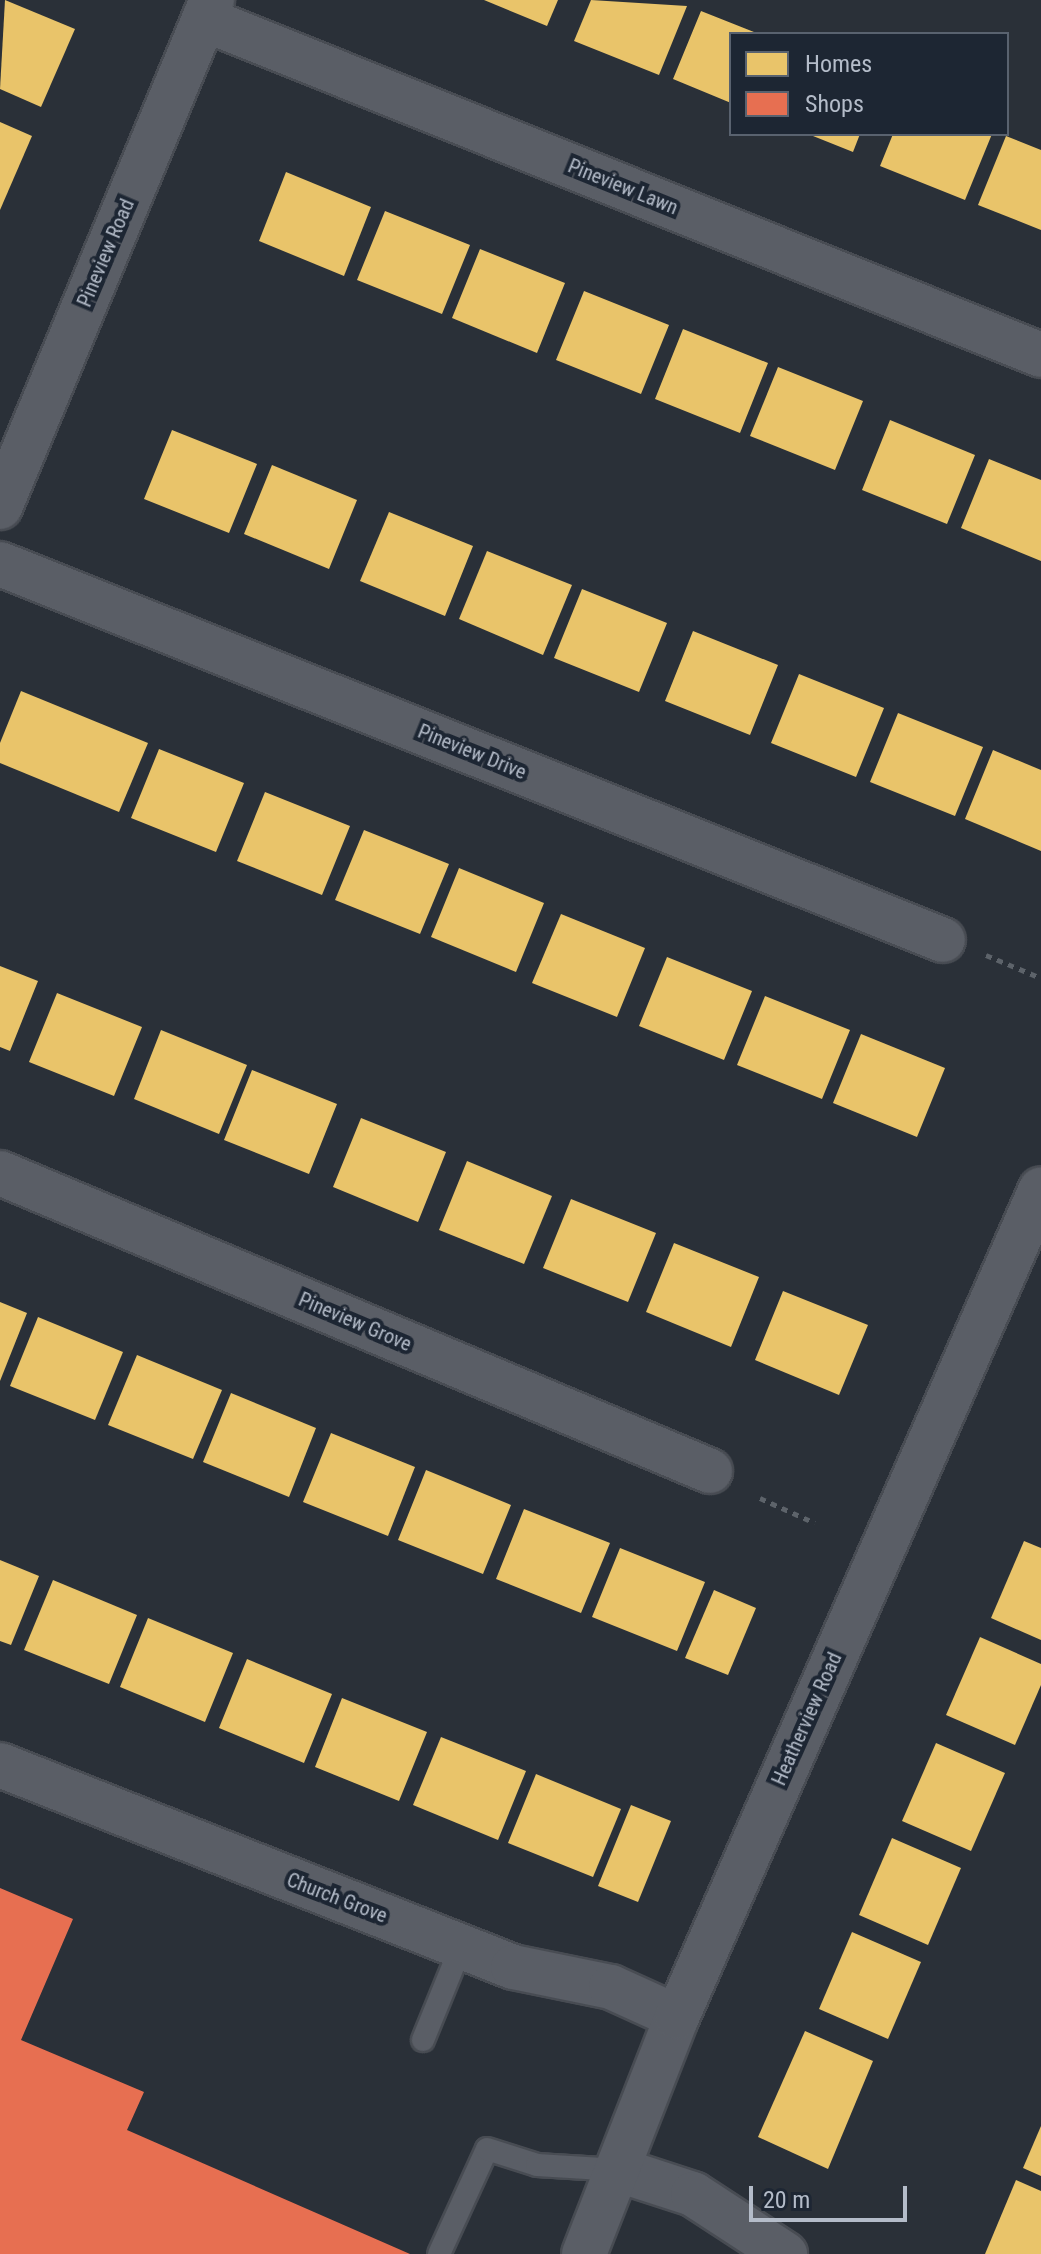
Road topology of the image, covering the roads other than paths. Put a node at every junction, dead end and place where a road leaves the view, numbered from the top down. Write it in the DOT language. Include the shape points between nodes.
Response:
graph roads {
  1 [pos="208,10"];
  2 [pos="1041,355"];
  3 [pos="0,507"];
  4 [pos="0,564"];
  5 [pos="943,940"];
  6 [pos="0,1173"];
  7 [pos="1041,1189"];
  8 [pos="710,1471"];
  9 [pos="0,1765"];
  10 [pos="461,1947"];
  11 [pos="677,2017"];
  12 [pos="423,2040"];
  13 [pos="619,2170"];
  14 [pos="439,2254"];
  15 [pos="584,2254"];
  16 [pos="785,2254"];
  1 -- 2 [label="street, Pineview Lawn"];
  1 -- 3 [label="street, Pineview Road"];
  4 -- 5 [label="street, Pineview Drive"];
  6 -- 8 [label="street, Pineview Grove"];
  7 -- 11 [label="street, Heatherview Road"];
  9 -- 10 [label="street, Church Grove"];
  10 -- 11 [label="street, Church Grove" via="513,1967 611,1987"];
  10 -- 12 [label="lane"];
  11 -- 13 [label="street, Heatherview Road"];
  13 -- 14 [label="lane" via="537,2165 487,2149"];
  13 -- 15 [label="street, Heatherview Road"];
  13 -- 16 [label="street" via="693,2194"];
}
